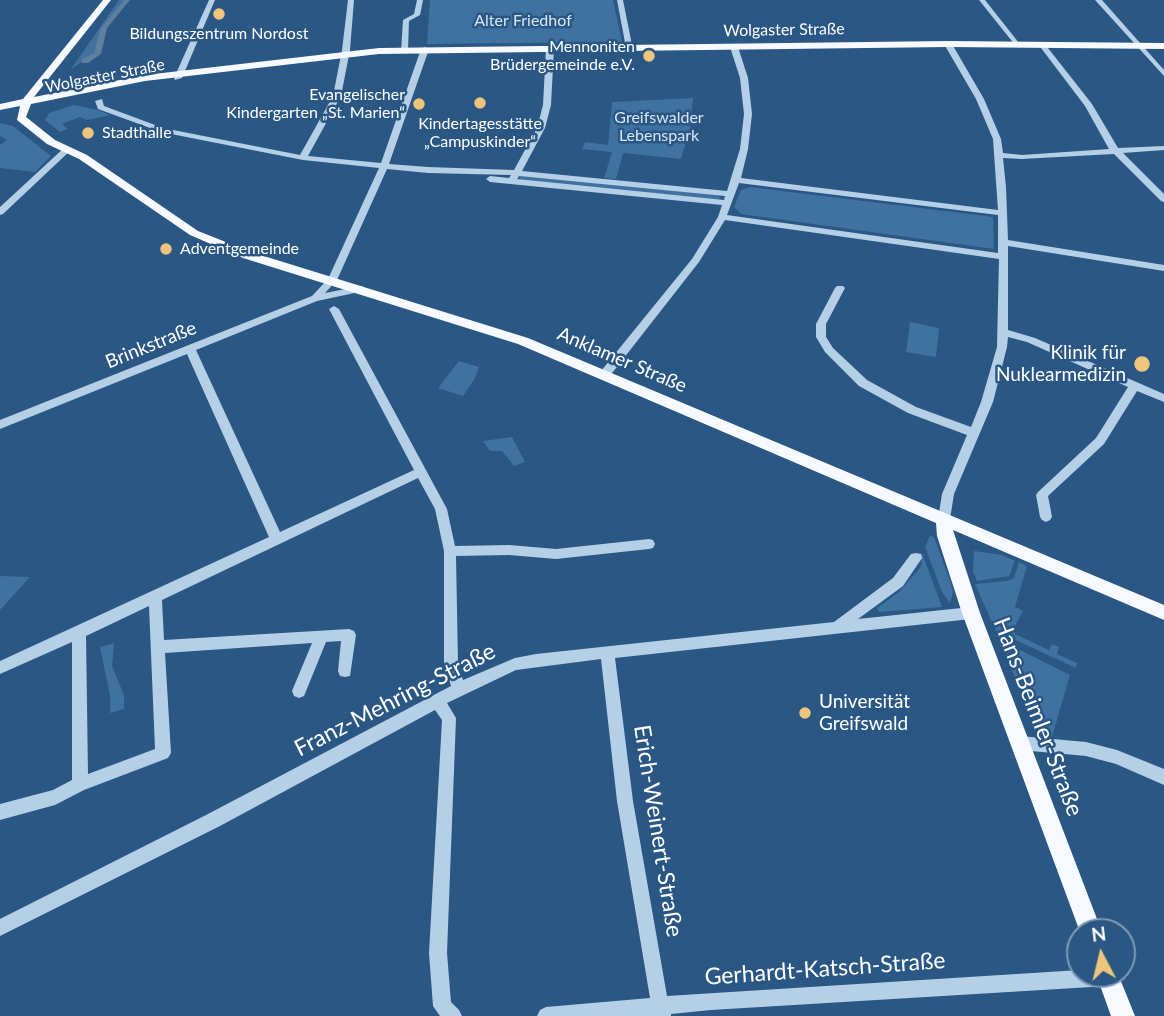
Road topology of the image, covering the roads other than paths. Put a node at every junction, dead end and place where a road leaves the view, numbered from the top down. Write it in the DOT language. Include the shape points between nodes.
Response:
graph roads {
  1 [pos="107,0"];
  2 [pos="115,0"];
  3 [pos="212,0"];
  4 [pos="351,0"];
  5 [pos="420,0"];
  6 [pos="620,0"];
  7 [pos="982,0"];
  8 [pos="1098,0"];
  9 [pos="948,44"];
  10 [pos="1017,44"];
  11 [pos="1042,44"];
  12 [pos="1138,45"];
  13 [pos="1164,46"];
  14 [pos="734,47"];
  15 [pos="550,48"];
  16 [pos="630,48"];
  17 [pos="425,49"];
  18 [pos="404,50"];
  19 [pos="345,54"];
  20 [pos="1164,74"];
  21 [pos="179,76"];
  22 [pos="99,101"];
  23 [pos="32,103"];
  24 [pos="0,107"];
  25 [pos="0,114"];
  26 [pos="1164,148"];
  27 [pos="68,149"];
  28 [pos="1115,150"];
  29 [pos="1000,155"];
  30 [pos="303,158"];
  31 [pos="384,167"];
  32 [pos="428,170"];
  33 [pos="514,177"];
  34 [pos="736,180"];
  35 [pos="727,198"];
  36 [pos="1164,199"];
  37 [pos="0,212"];
  38 [pos="1003,213"];
  39 [pos="722,217"];
  40 [pos="1003,242"];
  41 [pos="1003,257"];
  42 [pos="1164,268"];
  43 [pos="332,280"];
  44 [pos="840,288"];
  45 [pos="360,289"];
  46 [pos="315,298"];
  47 [pos="334,309"];
  48 [pos="1003,332"];
  49 [pos="190,349"];
  50 [pos="605,374"];
  51 [pos="1135,385"];
  52 [pos="1164,398"];
  53 [pos="0,425"];
  54 [pos="974,433"];
  55 [pos="422,471"];
  56 [pos="1046,517"];
  57 [pos="944,519"];
  58 [pos="276,538"];
  59 [pos="649,544"];
  60 [pos="450,551"];
  61 [pos="916,558"];
  62 [pos="155,597"];
  63 [pos="971,613"];
  64 [pos="1164,613"];
  65 [pos="834,629"];
  66 [pos="79,633"];
  67 [pos="321,637"];
  68 [pos="158,647"];
  69 [pos="607,653"];
  70 [pos="0,668"];
  71 [pos="345,671"];
  72 [pos="458,689"];
  73 [pos="299,691"];
  74 [pos="437,701"];
  75 [pos="1020,743"];
  76 [pos="1164,777"];
  77 [pos="80,784"];
  78 [pos="0,812"];
  79 [pos="1086,918"];
  80 [pos="0,928"];
  81 [pos="1066,978"];
  82 [pos="1112,988"];
  83 [pos="661,1011"];
  84 [pos="453,1016"];
  85 [pos="546,1016"];
  86 [pos="1123,1016"];
  1 -- 23 [label="main road"];
  2 -- 23 [label="main road"];
  3 -- 21 [label="street"];
  4 -- 19 [label="street"];
  5 -- 18 [label="street" via="417,15 406,20"];
  6 -- 16 [label="street"];
  7 -- 10 [label="street"];
  8 -- 12 [label="street"];
  9 -- 10 [label="main road, Wolgaster Straße"];
  9 -- 14 [label="main road, Wolgaster Straße"];
  9 -- 29 [label="street" via="991,122"];
  10 -- 11 [label="main road, Wolgaster Straße"];
  11 -- 12 [label="main road, Wolgaster Straße"];
  11 -- 28 [label="street" via="1089,106"];
  12 -- 13 [label="main road, Wolgaster Straße"];
  12 -- 20 [label="street"];
  14 -- 16 [label="main road, Wolgaster Straße"];
  14 -- 34 [label="street" via="748,114"];
  15 -- 16 [label="main road, Wolgaster Straße"];
  15 -- 17 [label="main road, Wolgaster Straße"];
  15 -- 33 [label="street" via="541,128"];
  17 -- 18 [label="main road, Wolgaster Straße"];
  17 -- 31 [label="street"];
  18 -- 19 [label="main road, Wolgaster Straße"];
  19 -- 21 [label="main road, Wolgaster Straße"];
  19 -- 30 [label="street" via="337,96"];
  21 -- 23 [label="main road, Wolgaster Straße"];
  22 -- 30 [label="street" via="101,107 161,130"];
  23 -- 24 [label="main road"];
  23 -- 25 [label="main road"];
  23 -- 27 [label="main road, Anklamer Straße" via="21,118 25,124"];
  26 -- 28 [label="street"];
  27 -- 37 [label="street"];
  27 -- 43 [label="main road, Anklamer Straße" via="194,233 247,255"];
  28 -- 29 [label="street"];
  28 -- 36 [label="street"];
  29 -- 38 [label="street"];
  30 -- 31 [label="street"];
  31 -- 32 [label="street"];
  31 -- 43 [label="street"];
  32 -- 33 [label="street"];
  33 -- 35 [label="street"];
  34 -- 35 [label="street"];
  34 -- 38 [label="street"];
  35 -- 39 [label="street"];
  38 -- 40 [label="street"];
  39 -- 41 [label="street"];
  39 -- 50 [label="street" via="696,260"];
  40 -- 41 [label="street"];
  40 -- 42 [label="street"];
  41 -- 48 [label="street"];
  43 -- 45 [label="main road, Anklamer Straße"];
  43 -- 46 [label="street, Brinkstraße"];
  44 -- 54 [label="street" via="821,324 821,337 829,350 863,383 912,410"];
  45 -- 46 [label="street, Brinkstraße"];
  45 -- 50 [label="main road, Anklamer Straße" via="523,341"];
  46 -- 49 [label="street, Brinkstraße"];
  47 -- 55 [label="street"];
  48 -- 51 [label="street"];
  48 -- 54 [label="street" via="996,370"];
  49 -- 53 [label="street, Brinkstraße"];
  49 -- 58 [label="street"];
  50 -- 57 [label="main road, Anklamer Straße"];
  51 -- 52 [label="street"];
  51 -- 56 [label="street" via="1100,441 1042,495"];
  54 -- 57 [label="street" via="948,494"];
  55 -- 58 [label="street"];
  55 -- 60 [label="street" via="438,500"];
  57 -- 63 [label="main road, Hans-Beimler-Straße" via="945,536"];
  57 -- 64 [label="main road, Anklamer Straße"];
  58 -- 62 [label="street"];
  59 -- 60 [label="street" via="556,554"];
  60 -- 72 [label="street" via="451,663"];
  61 -- 65 [label="street" via="898,582"];
  62 -- 66 [label="street"];
  62 -- 68 [label="street"];
  63 -- 65 [label="street, Franz-Mehring-Straße"];
  63 -- 75 [label="main road, Hans-Beimler-Straße"];
  65 -- 69 [label="street, Franz-Mehring-Straße"];
  66 -- 70 [label="street"];
  66 -- 77 [label="street"];
  67 -- 68 [label="street"];
  67 -- 71 [label="street" via="349,635"];
  67 -- 73 [label="street"];
  68 -- 77 [label="street" via="163,753"];
  69 -- 72 [label="street, Franz-Mehring-Straße" via="515,664"];
  69 -- 83 [label="street, Erich-Weinert-Straße" via="625,801"];
  72 -- 74 [label="street, Franz-Mehring-Straße"];
  74 -- 80 [label="street, Franz-Mehring-Straße"];
  74 -- 84 [label="street" via="449,718 438,953 442,1006"];
  75 -- 76 [label="street" via="1086,749"];
  75 -- 79 [label="main road, Hans-Beimler-Straße"];
  77 -- 78 [label="street" via="55,797"];
  81 -- 83 [label="street, Gerhardt-Katsch-Straße"];
  82 -- 86 [label="main road"];
  83 -- 85 [label="street, Gerhardt-Katsch-Straße"];
}
